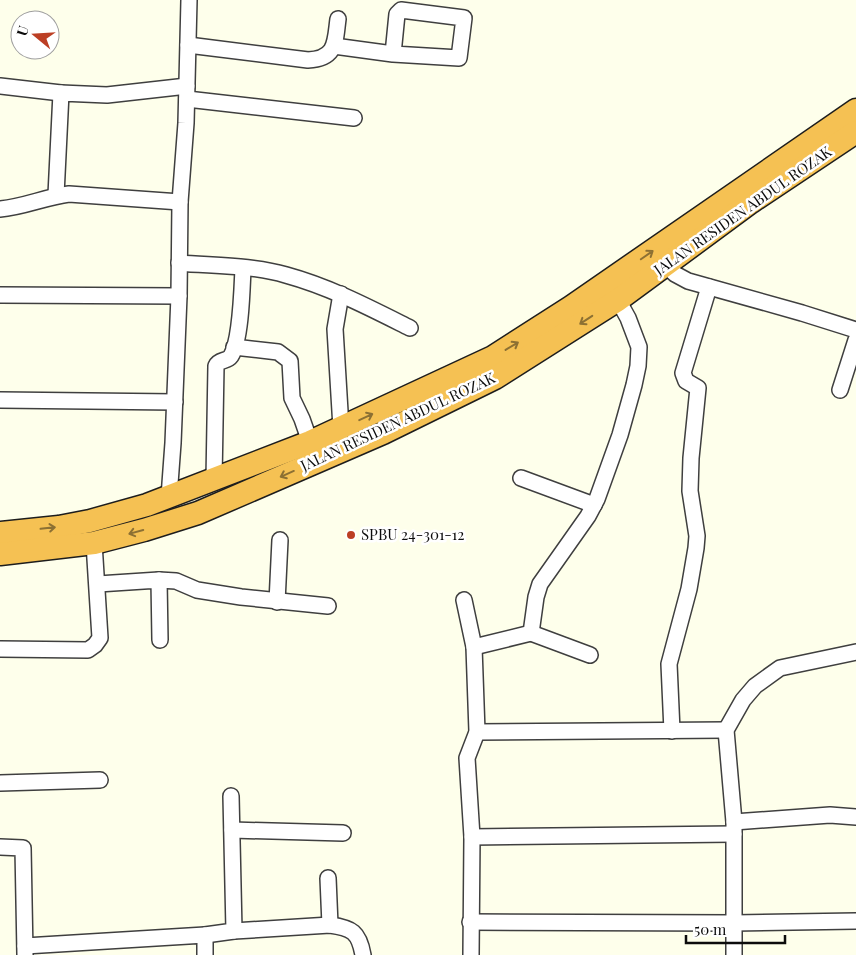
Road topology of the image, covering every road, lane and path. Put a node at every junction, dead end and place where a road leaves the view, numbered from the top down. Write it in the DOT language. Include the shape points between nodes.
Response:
graph roads {
  1 [pos="189,0"];
  2 [pos="338,18"];
  3 [pos="188,45"];
  4 [pos="334,46"];
  5 [pos="393,54"];
  6 [pos="0,86"];
  7 [pos="187,92"];
  8 [pos="61,93"];
  9 [pos="354,118"];
  10 [pos="852,129"];
  11 [pos="56,196"];
  12 [pos="180,202"];
  13 [pos="0,209"];
  14 [pos="179,263"];
  15 [pos="666,266"];
  16 [pos="243,268"];
  17 [pos="709,287"];
  18 [pos="341,294"];
  19 [pos="0,295"];
  20 [pos="179,296"];
  21 [pos="618,300"];
  22 [pos="410,328"];
  23 [pos="856,330"];
  24 [pos="856,340"];
  25 [pos="234,347"];
  26 [pos="840,390"];
  27 [pos="0,400"];
  28 [pos="175,402"];
  29 [pos="341,428"];
  30 [pos="310,442"];
  31 [pos="521,478"];
  32 [pos="214,479"];
  33 [pos="169,497"];
  34 [pos="594,505"];
  35 [pos="0,534"];
  36 [pos="280,540"];
  37 [pos="94,543"];
  38 [pos="0,554"];
  39 [pos="159,580"];
  40 [pos="98,584"];
  41 [pos="464,600"];
  42 [pos="277,602"];
  43 [pos="328,606"];
  44 [pos="532,633"];
  45 [pos="160,640"];
  46 [pos="474,647"];
  47 [pos="0,649"];
  48 [pos="856,652"];
  49 [pos="590,654"];
  50 [pos="672,730"];
  51 [pos="726,730"];
  52 [pos="477,732"];
  53 [pos="100,780"];
  54 [pos="0,783"];
  55 [pos="231,796"];
  56 [pos="856,817"];
  57 [pos="734,828"];
  58 [pos="232,830"];
  59 [pos="343,833"];
  60 [pos="472,837"];
  61 [pos="0,847"];
  62 [pos="328,878"];
  63 [pos="856,921"];
  64 [pos="470,922"];
  65 [pos="734,923"];
  66 [pos="330,925"];
  67 [pos="234,930"];
  68 [pos="205,935"];
  69 [pos="97,948"];
  70 [pos="25,950"];
  71 [pos="205,955"];
  72 [pos="363,955"];
  73 [pos="471,955"];
  74 [pos="734,955"];
  1 -- 3 [label="street"];
  2 -- 4 [label="street"];
  3 -- 4 [label="street" via="308,60 327,56"];
  3 -- 7 [label="street"];
  4 -- 5 [label="street"];
  5 -- 5 [label="street" via="459,58 464,18 401,10 397,14"];
  6 -- 8 [label="street"];
  7 -- 8 [label="street"];
  7 -- 9 [label="street"];
  7 -- 12 [label="street"];
  8 -- 11 [label="street"];
  10 -- 15 [label="highway, JALAN RESIDEN ABDUL ROZAK"];
  29 -- 10 [label="highway, JALAN RESIDEN ABDUL ROZAK, one-way" via="493,357"];
  11 -- 12 [label="street" via="102,195"];
  11 -- 13 [label="street" via="16,208"];
  12 -- 14 [label="street"];
  14 -- 16 [label="street"];
  14 -- 20 [label="street"];
  15 -- 17 [label="street" via="688,281"];
  15 -- 21 [label="highway, JALAN RESIDEN ABDUL ROZAK"];
  16 -- 18 [label="street" via="286,274"];
  16 -- 25 [label="street"];
  17 -- 23 [label="street"];
  17 -- 50 [label="street" via="683,373 686,381 698,388 690,492 697,536 688,589 669,664"];
  18 -- 22 [label="street"];
  18 -- 29 [label="street" via="335,329"];
  19 -- 20 [label="street"];
  20 -- 28 [label="street"];
  21 -- 34 [label="street" via="639,347 638,366 620,436"];
  21 -- 37 [label="highway, JALAN RESIDEN ABDUL ROZAK, one-way" via="495,378 383,432 198,513"];
  24 -- 26 [label="street"];
  25 -- 30 [label="street" via="278,352 290,361 292,398"];
  25 -- 32 [label="street" via="229,358 216,366"];
  27 -- 28 [label="street"];
  28 -- 33 [label="street"];
  29 -- 30 [label="highway, JALAN RESIDEN ABDUL ROZAK"];
  30 -- 32 [label="highway, JALAN RESIDEN ABDUL ROZAK"];
  31 -- 34 [label="street"];
  32 -- 33 [label="highway, JALAN RESIDEN ABDUL ROZAK"];
  35 -- 33 [label="highway, JALAN RESIDEN ABDUL ROZAK, one-way" via="90,521"];
  34 -- 44 [label="street" via="540,584"];
  36 -- 42 [label="street"];
  37 -- 38 [label="highway, JALAN RESIDEN ABDUL ROZAK"];
  37 -- 40 [label="street"];
  39 -- 40 [label="street"];
  39 -- 42 [label="street" via="176,581 197,590"];
  39 -- 45 [label="street"];
  40 -- 47 [label="street" via="100,638 95,646 88,650"];
  41 -- 46 [label="street"];
  42 -- 43 [label="street"];
  44 -- 46 [label="street"];
  44 -- 49 [label="street"];
  46 -- 52 [label="street"];
  48 -- 51 [label="street" via="780,668 743,700"];
  50 -- 51 [label="street"];
  50 -- 52 [label="street"];
  51 -- 57 [label="street"];
  52 -- 60 [label="street" via="467,758"];
  53 -- 54 [label="street"];
  55 -- 58 [label="street"];
  56 -- 57 [label="street" via="830,815"];
  57 -- 60 [label="street"];
  57 -- 65 [label="street"];
  58 -- 59 [label="street"];
  58 -- 67 [label="street"];
  60 -- 64 [label="street"];
  61 -- 70 [label="street" via="23,848"];
  62 -- 66 [label="street"];
  63 -- 65 [label="street"];
  64 -- 65 [label="street"];
  64 -- 73 [label="street"];
  65 -- 74 [label="street"];
  66 -- 67 [label="street"];
  66 -- 72 [label="street" via="354,931"];
  67 -- 68 [label="street"];
  68 -- 69 [label="street"];
  68 -- 71 [label="street"];
  69 -- 70 [label="street"];
}
